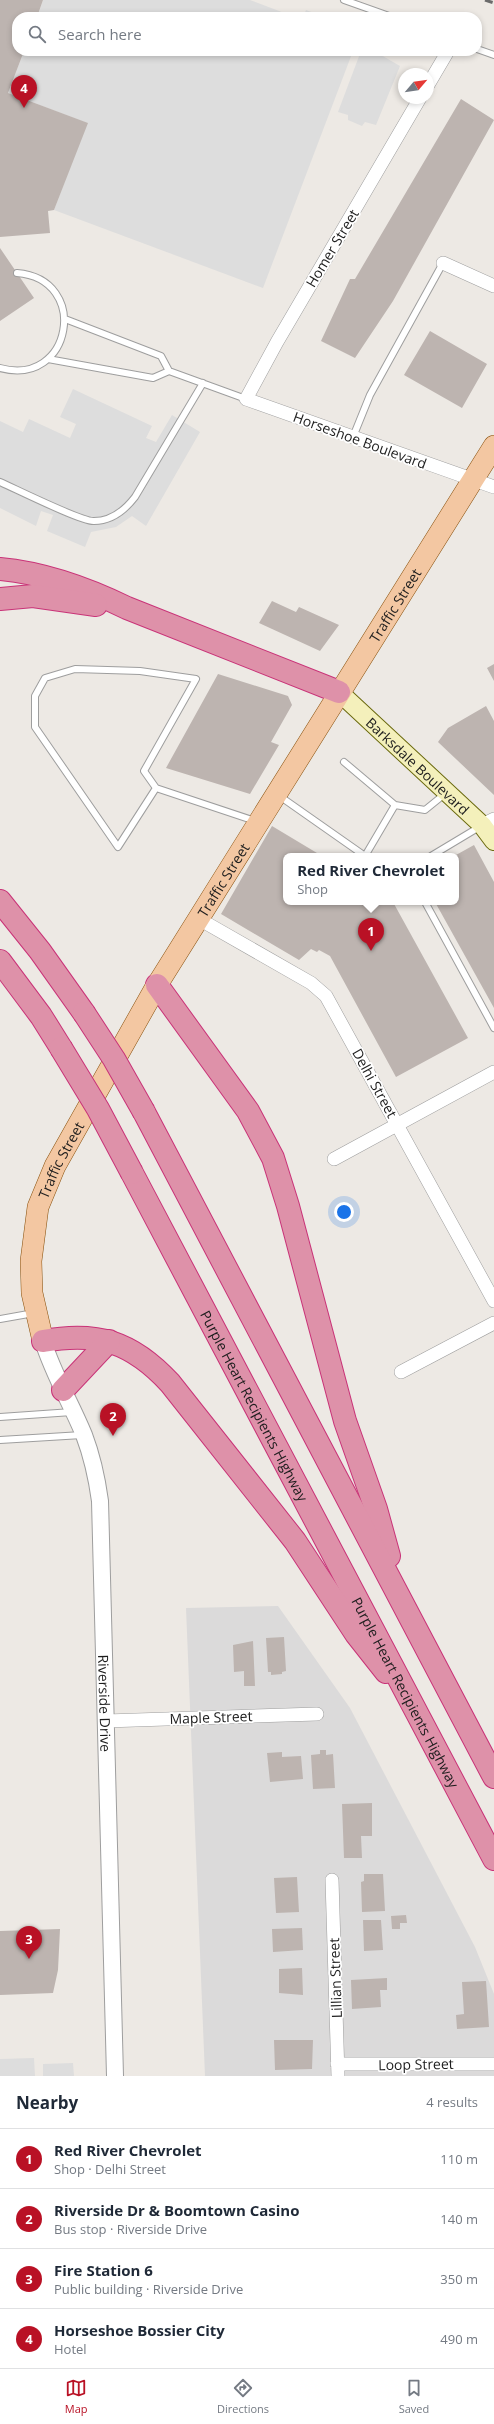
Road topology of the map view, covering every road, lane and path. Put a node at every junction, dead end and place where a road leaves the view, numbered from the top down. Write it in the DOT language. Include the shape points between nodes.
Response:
graph roads {
  1 [pos="344,0"];
  2 [pos="378,12"];
  3 [pos="482,51"];
  4 [pos="494,55"];
  5 [pos="445,56"];
  6 [pos="434,75"];
  7 [pos="416,104"];
  8 [pos="443,263"];
  9 [pos="17,273"];
  10 [pos="494,286"];
  11 [pos="65,319"];
  12 [pos="48,359"];
  13 [pos="0,368"];
  14 [pos="169,370"];
  15 [pos="202,383"];
  16 [pos="246,399"];
  17 [pos="353,437"];
  18 [pos="494,446"];
  19 [pos="473,481"];
  20 [pos="0,482"];
  21 [pos="494,487"];
  22 [pos="0,569"];
  23 [pos="0,599"];
  24 [pos="127,608"];
  25 [pos="339,692"];
  26 [pos="344,762"];
  27 [pos="156,788"];
  28 [pos="447,792"];
  29 [pos="276,794"];
  30 [pos="396,805"];
  31 [pos="258,822"];
  32 [pos="488,822"];
  33 [pos="494,841"];
  34 [pos="361,853"];
  35 [pos="367,853"];
  36 [pos="436,853"];
  37 [pos="0,902"];
  38 [pos="427,905"];
  39 [pos="198,919"];
  40 [pos="0,961"];
  41 [pos="157,985"];
  42 [pos="494,1028"];
  43 [pos="494,1073"];
  44 [pos="398,1125"];
  45 [pos="334,1159"];
  46 [pos="494,1301"];
  47 [pos="35,1313"];
  48 [pos="0,1320"];
  49 [pos="494,1323"];
  50 [pos="43,1341"];
  51 [pos="109,1341"];
  52 [pos="401,1372"];
  53 [pos="63,1390"];
  54 [pos="74,1412"];
  55 [pos="0,1417"];
  56 [pos="84,1435"];
  57 [pos="0,1440"];
  58 [pos="399,1594"];
  59 [pos="317,1714"];
  60 [pos="422,1719"];
  61 [pos="106,1721"];
  62 [pos="494,1777"];
  63 [pos="494,1859"];
  64 [pos="332,1880"];
  65 [pos="494,2064"];
  66 [pos="338,2070"];
  67 [pos="115,2076"];
  1 -- 2 [label="lane"];
  3 -- 4 [label="lane"];
  5 -- 6 [label="street"];
  7 -- 16 [label="street, Homer Street"];
  8 -- 10 [label="street"];
  8 -- 17 [label="lane" via="370,394"];
  9 -- 11 [label="lane" via="32,276 46,283 61,302"];
  11 -- 12 [label="lane" via="62,338"];
  11 -- 14 [label="lane" via="161,356"];
  12 -- 13 [label="lane" via="29,369"];
  12 -- 14 [label="lane" via="153,378"];
  14 -- 15 [label="lane"];
  15 -- 16 [label="lane"];
  15 -- 20 [label="lane" via="135,497 126,509 111,517 90,521"];
  16 -- 17 [label="street, Horseshoe Boulevard"];
  17 -- 19 [label="street, Horseshoe Boulevard"];
  18 -- 19 [label="main road, Traffic Street"];
  19 -- 21 [label="street, Horseshoe Boulevard"];
  19 -- 25 [label="main road, Traffic Street"];
  22 -- 24 [label="highway" via="17,570 94,592"];
  23 -- 24 [label="highway" via="33,596"];
  24 -- 25 [label="highway"];
  25 -- 28 [label="main road, Barksdale Boulevard"];
  25 -- 29 [label="main road, Traffic Street"];
  26 -- 30 [label="lane"];
  27 -- 27 [label="lane" via="118,847 35,727 35,696 45,678 75,669 140,671 196,679 144,771"];
  27 -- 31 [label="lane"];
  28 -- 30 [label="lane" via="425,810"];
  28 -- 32 [label="main road, Barksdale Boulevard"];
  29 -- 31 [label="main road, Traffic Street"];
  29 -- 34 [label="lane"];
  30 -- 35 [label="lane"];
  31 -- 39 [label="main road, Traffic Street"];
  32 -- 33 [label="main road, Barksdale Boulevard"];
  32 -- 36 [label="lane"];
  37 -- 58 [label="highway, bridge" via="40,951 114,1059"];
  38 -- 42 [label="lane"];
  39 -- 41 [label="main road, Traffic Street"];
  39 -- 44 [label="street, Delhi Street" via="319,989 343,1025"];
  40 -- 60 [label="highway, Purple Heart Recipients Highway, bridge" via="41,1016 98,1109"];
  41 -- 47 [label="main road, Traffic Street" via="81,1119 43,1194 35,1223 31,1261"];
  41 -- 58 [label="highway" via="248,1111 273,1158 345,1421 376,1509"];
  43 -- 44 [label="street"];
  44 -- 45 [label="street"];
  44 -- 46 [label="street, Delhi Street"];
  47 -- 48 [label="lane"];
  47 -- 50 [label="main road, Traffic Street"];
  49 -- 52 [label="street"];
  50 -- 51 [label="highway" via="73,1336"];
  50 -- 53 [label="street, Riverside Drive"];
  51 -- 53 [label="highway"];
  51 -- 60 [label="highway" via="136,1353 170,1383 295,1541 356,1634"];
  53 -- 54 [label="street, Riverside Drive"];
  54 -- 55 [label="lane"];
  54 -- 56 [label="street, Riverside Drive"];
  56 -- 57 [label="lane"];
  56 -- 61 [label="street, Riverside Drive" via="96,1475 100,1501"];
  58 -- 62 [label="highway"];
  59 -- 61 [label="street, Maple Street"];
  60 -- 63 [label="highway, Purple Heart Recipients Highway"];
  61 -- 67 [label="street, Riverside Drive"];
  64 -- 66 [label="street, Lillian Street"];
  65 -- 66 [label="street, Loop Street"];
}
